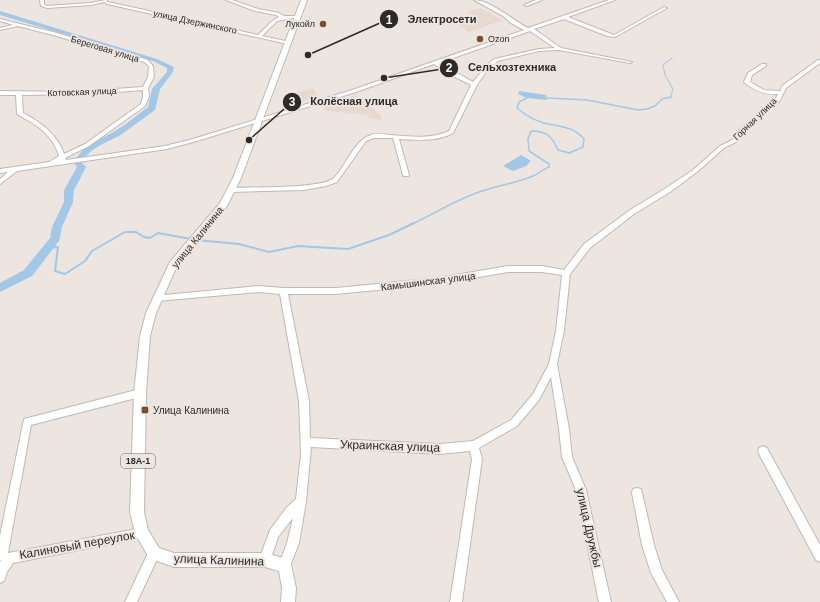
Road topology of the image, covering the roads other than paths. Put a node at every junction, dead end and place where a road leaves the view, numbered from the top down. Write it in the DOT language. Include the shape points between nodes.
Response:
graph roads {
  1 [pos="42,0"];
  2 [pos="228,0"];
  3 [pos="304,0"];
  4 [pos="476,0"];
  5 [pos="540,0"];
  6 [pos="613,0"];
  7 [pos="103,1"];
  8 [pos="526,5"];
  9 [pos="665,8"];
  10 [pos="282,17"];
  11 [pos="297,17"];
  12 [pos="564,17"];
  13 [pos="0,20"];
  14 [pos="19,24"];
  15 [pos="0,29"];
  16 [pos="529,29"];
  17 [pos="260,36"];
  18 [pos="288,43"];
  19 [pos="559,49"];
  20 [pos="820,61"];
  21 [pos="434,62"];
  22 [pos="630,62"];
  23 [pos="764,65"];
  24 [pos="475,85"];
  25 [pos="145,88"];
  26 [pos="781,92"];
  27 [pos="0,94"];
  28 [pos="19,94"];
  29 [pos="259,121"];
  30 [pos="395,136"];
  31 [pos="64,160"];
  32 [pos="14,169"];
  33 [pos="0,171"];
  34 [pos="406,175"];
  35 [pos="0,182"];
  36 [pos="231,190"];
  37 [pos="566,273"];
  38 [pos="283,291"];
  39 [pos="156,298"];
  40 [pos="553,364"];
  41 [pos="140,393"];
  42 [pos="306,442"];
  43 [pos="474,446"];
  44 [pos="763,451"];
  45 [pos="637,493"];
  46 [pos="301,502"];
  47 [pos="142,534"];
  48 [pos="154,553"];
  49 [pos="2,555"];
  50 [pos="820,556"];
  51 [pos="265,560"];
  52 [pos="284,565"];
  53 [pos="0,576"];
  54 [pos="131,602"];
  55 [pos="288,602"];
  56 [pos="456,602"];
  57 [pos="605,602"];
  58 [pos="673,602"];
  1 -- 7 [label="street" via="42,5 47,7"];
  2 -- 10 [label="street"];
  3 -- 11 [label="main road, улица Калинина / 18А-1"];
  4 -- 16 [label="street"];
  5 -- 8 [label="street"];
  6 -- 12 [label="street"];
  7 -- 17 [label="street, улица Дзержинского"];
  9 -- 12 [label="street" via="615,36"];
  10 -- 11 [label="street"];
  10 -- 17 [label="street" via="272,22"];
  11 -- 18 [label="main road, улица Калинина / 18А-1"];
  12 -- 16 [label="street"];
  13 -- 14 [label="street, Береговая улица"];
  14 -- 15 [label="street"];
  14 -- 25 [label="street, Береговая улица" via="146,61 151,66 151,77"];
  16 -- 19 [label="street"];
  16 -- 21 [label="street"];
  17 -- 18 [label="street, улица Дзержинского"];
  18 -- 29 [label="main road, улица Калинина / 18А-1"];
  19 -- 22 [label="street"];
  19 -- 24 [label="street" via="539,50 496,60 490,64"];
  20 -- 26 [label="street, Горная улица" via="798,75"];
  21 -- 24 [label="street"];
  21 -- 29 [label="street"];
  23 -- 26 [label="street" via="750,74 747,82 763,92"];
  24 -- 30 [label="street" via="451,132 445,137 435,139"];
  25 -- 28 [label="street, Котовская улица" via="110,92"];
  25 -- 31 [label="street, Береговая улица" via="146,97 143,104 134,112"];
  26 -- 37 [label="street, Горная улица" via="776,101 742,130 734,141 722,147 695,171 632,212 587,246"];
  27 -- 28 [label="street, Котовская улица"];
  28 -- 31 [label="street" via="20,114 50,132"];
  29 -- 31 [label="street" via="166,148"];
  29 -- 36 [label="main road, улица Калинина / 18А-1"];
  30 -- 34 [label="street"];
  30 -- 36 [label="street" via="373,136 364,140 335,181 330,183 304,188"];
  31 -- 32 [label="street"];
  32 -- 33 [label="street"];
  32 -- 35 [label="street"];
  36 -- 39 [label="main road, улица Калинина / 18А-1" via="224,204 173,264"];
  37 -- 38 [label="street, Камышинская улица" via="542,269 508,269 438,281 336,291"];
  37 -- 40 [label="street, Украинская улица" via="560,331"];
  38 -- 39 [label="street, Камышинская улица" via="259,289"];
  38 -- 42 [label="street" via="304,401"];
  39 -- 41 [label="main road, улица Калинина / 18А-1" via="145,336"];
  40 -- 43 [label="street, Украинская улица" via="536,398 514,423"];
  40 -- 57 [label="street, улица Дружбы" via="567,457 581,490"];
  41 -- 47 [label="main road, улица Калинина / 18А-1" via="137,512"];
  41 -- 49 [label="street, Калиновый переулок" via="27,422"];
  42 -- 43 [label="street, Украинская улица" via="440,449"];
  42 -- 46 [label="street"];
  43 -- 56 [label="street" via="478,459"];
  44 -- 50 [label="street"];
  45 -- 58 [label="street" via="657,573"];
  46 -- 51 [label="street" via="274,534"];
  46 -- 52 [label="street" via="293,543"];
  47 -- 48 [label="main road, улица Калинина / 18А-1"];
  47 -- 53 [label="street, Калиновый переулок" via="10,558"];
  48 -- 51 [label="main road, улица Калинина" via="174,560"];
  48 -- 54 [label="street"];
  51 -- 52 [label="main road, улица Калинина"];
  52 -- 55 [label="main road" via="289,588"];
}
